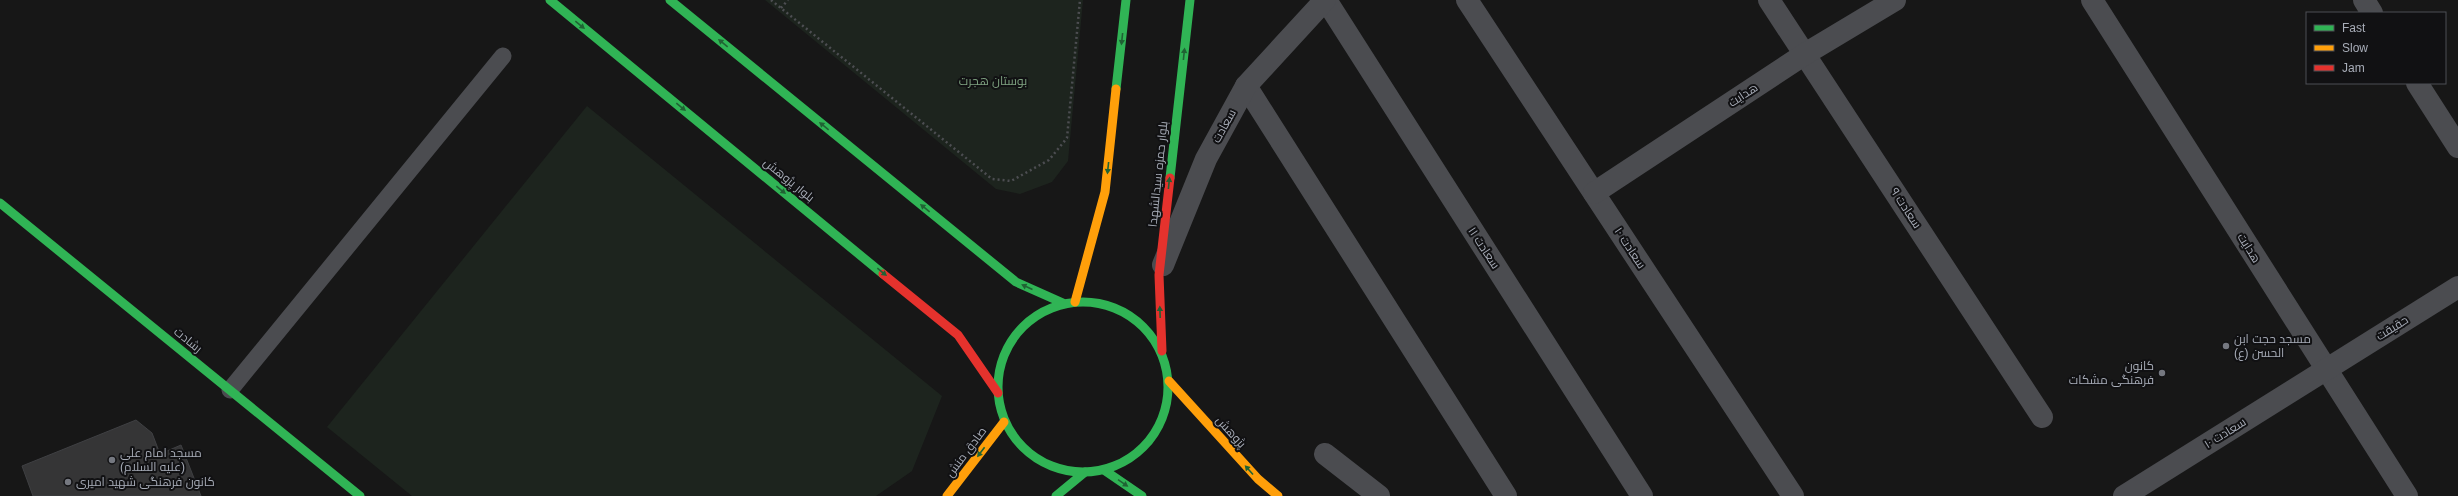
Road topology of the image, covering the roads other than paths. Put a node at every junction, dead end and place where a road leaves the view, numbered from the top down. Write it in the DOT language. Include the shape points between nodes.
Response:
graph roads {
  1 [pos="550,0"];
  2 [pos="670,0"];
  3 [pos="1126,0"];
  4 [pos="1190,0"];
  5 [pos="1325,0"];
  6 [pos="1467,0"];
  7 [pos="1769,0"];
  8 [pos="1895,0"];
  9 [pos="2092,0"];
  10 [pos="2364,0"];
  11 [pos="2371,12"];
  12 [pos="1805,54"];
  13 [pos="503,56"];
  14 [pos="2418,84"];
  15 [pos="1246,86"];
  16 [pos="2458,147"];
  17 [pos="1594,193"];
  18 [pos="3,211"];
  19 [pos="1159,275"];
  20 [pos="2458,286"];
  21 [pos="1074,302"];
  22 [pos="1063,303"];
  23 [pos="1162,351"];
  24 [pos="2326,369"];
  25 [pos="1169,381"];
  26 [pos="230,390"];
  27 [pos="998,393"];
  28 [pos="2042,417"];
  29 [pos="1004,422"];
  30 [pos="1325,454"];
  31 [pos="1104,470"];
  32 [pos="1085,472"];
  33 [pos="360,496"];
  34 [pos="947,496"];
  35 [pos="1056,496"];
  36 [pos="1142,496"];
  37 [pos="1278,496"];
  38 [pos="1379,496"];
  39 [pos="1506,496"];
  40 [pos="1642,496"];
  41 [pos="1793,496"];
  42 [pos="2124,496"];
  43 [pos="2406,496"];
  1 -- 27 [label="main road, بلوار پژوهش, one-way" via="958,335"];
  22 -- 2 [label="main road, one-way" via="1016,282"];
  3 -- 21 [label="main road, one-way" via="1105,192"];
  19 -- 4 [label="main road, بلوار حمزه سیدالشهدا, one-way"];
  5 -- 15 [label="street, سعادت"];
  5 -- 40 [label="street, سعادت ۱۱"];
  6 -- 17 [label="street, سعادت ۱۰"];
  7 -- 12 [label="street, سعادت ۹"];
  8 -- 12 [label="street, هدایت"];
  9 -- 24 [label="street, هدایت"];
  10 -- 11 [label="street"];
  12 -- 17 [label="street, هدایت"];
  12 -- 28 [label="street, سعادت ۹"];
  13 -- 26 [label="lane"];
  14 -- 16 [label="street"];
  15 -- 19 [label="street, سعادت" via="1206,159"];
  15 -- 39 [label="street"];
  17 -- 41 [label="street, سعادت ۱۰"];
  18 -- 26 [label="main road, رشادت"];
  23 -- 19 [label="main road, بلوار حمزه سیدالشهدا, one-way"];
  20 -- 24 [label="street, حقیقت"];
  21 -- 22 [label="main road"];
  21 -- 23 [label="main road" via="1092,301 1121,309 1145,327"];
  22 -- 27 [label="main road" via="1035,315 1014,336 1000,363"];
  23 -- 25 [label="main road"];
  24 -- 42 [label="street, سعادت ۱۰"];
  24 -- 43 [label="street, هدایت"];
  25 -- 31 [label="main road" via="1166,410 1153,438 1131,458"];
  37 -- 25 [label="main road, پژوهش, one-way" via="1258,479"];
  26 -- 33 [label="main road, رشادت"];
  27 -- 29 [label="main road"];
  29 -- 32 [label="main road" via="1021,447 1045,464 1074,472"];
  29 -- 34 [label="main road, صادق منش, one-way"];
  30 -- 38 [label="street"];
  31 -- 32 [label="main road"];
  31 -- 36 [label="main road, one-way"];
  32 -- 35 [label="main road"];
}
